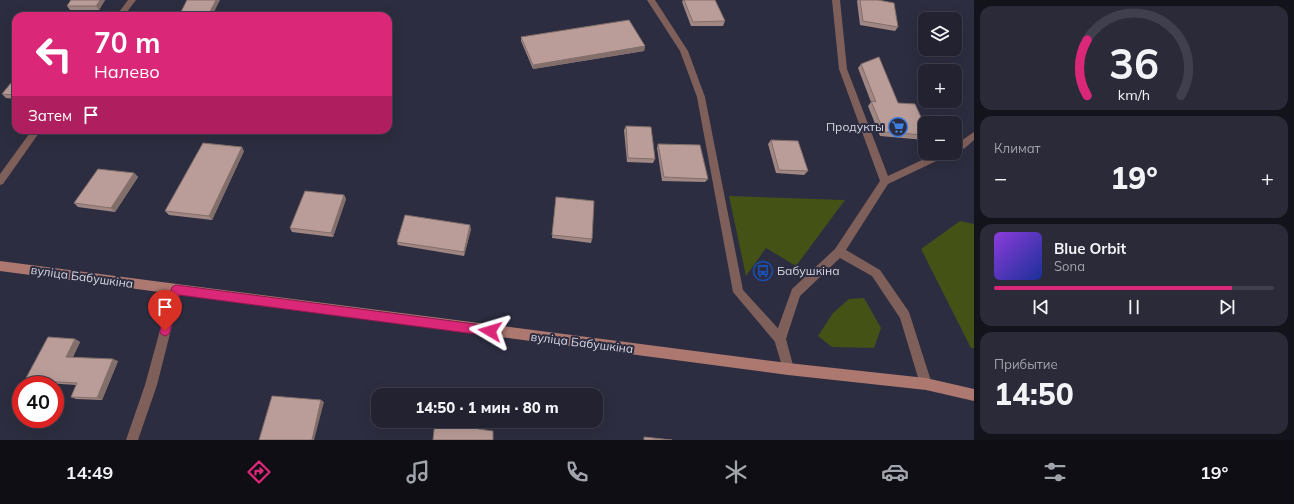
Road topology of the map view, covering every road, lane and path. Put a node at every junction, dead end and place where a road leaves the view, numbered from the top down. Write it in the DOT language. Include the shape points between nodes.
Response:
graph roads {
  1 [pos="132,0"];
  2 [pos="651,0"];
  3 [pos="836,0"];
  4 [pos="123,12"];
  5 [pos="34,134"];
  6 [pos="974,135"];
  7 [pos="962,146"];
  8 [pos="931,160"];
  9 [pos="0,181"];
  10 [pos="885,181"];
  11 [pos="839,252"];
  12 [pos="0,266"];
  13 [pos="176,290"];
  14 [pos="780,339"];
  15 [pos="788,369"];
  16 [pos="926,384"];
  17 [pos="971,397"];
  18 [pos="132,440"];
  1 -- 4 [label="street"];
  2 -- 14 [label="street" via="684,51 701,97 738,292"];
  3 -- 10 [label="street" via="843,69"];
  5 -- 9 [label="street"];
  6 -- 7 [label="street"];
  8 -- 10 [label="street"];
  10 -- 11 [label="street"];
  11 -- 14 [label="street" via="796,293"];
  11 -- 16 [label="street" via="876,273 905,316"];
  12 -- 13 [label="street, вуліца Бабушкіна"];
  13 -- 15 [label="street, вуліца Бабушкіна"];
  13 -- 18 [label="street" via="151,385"];
  14 -- 15 [label="street"];
  15 -- 16 [label="street, вуліца Бабушкіна"];
  16 -- 17 [label="street, вуліца Бабушкіна"];
}
